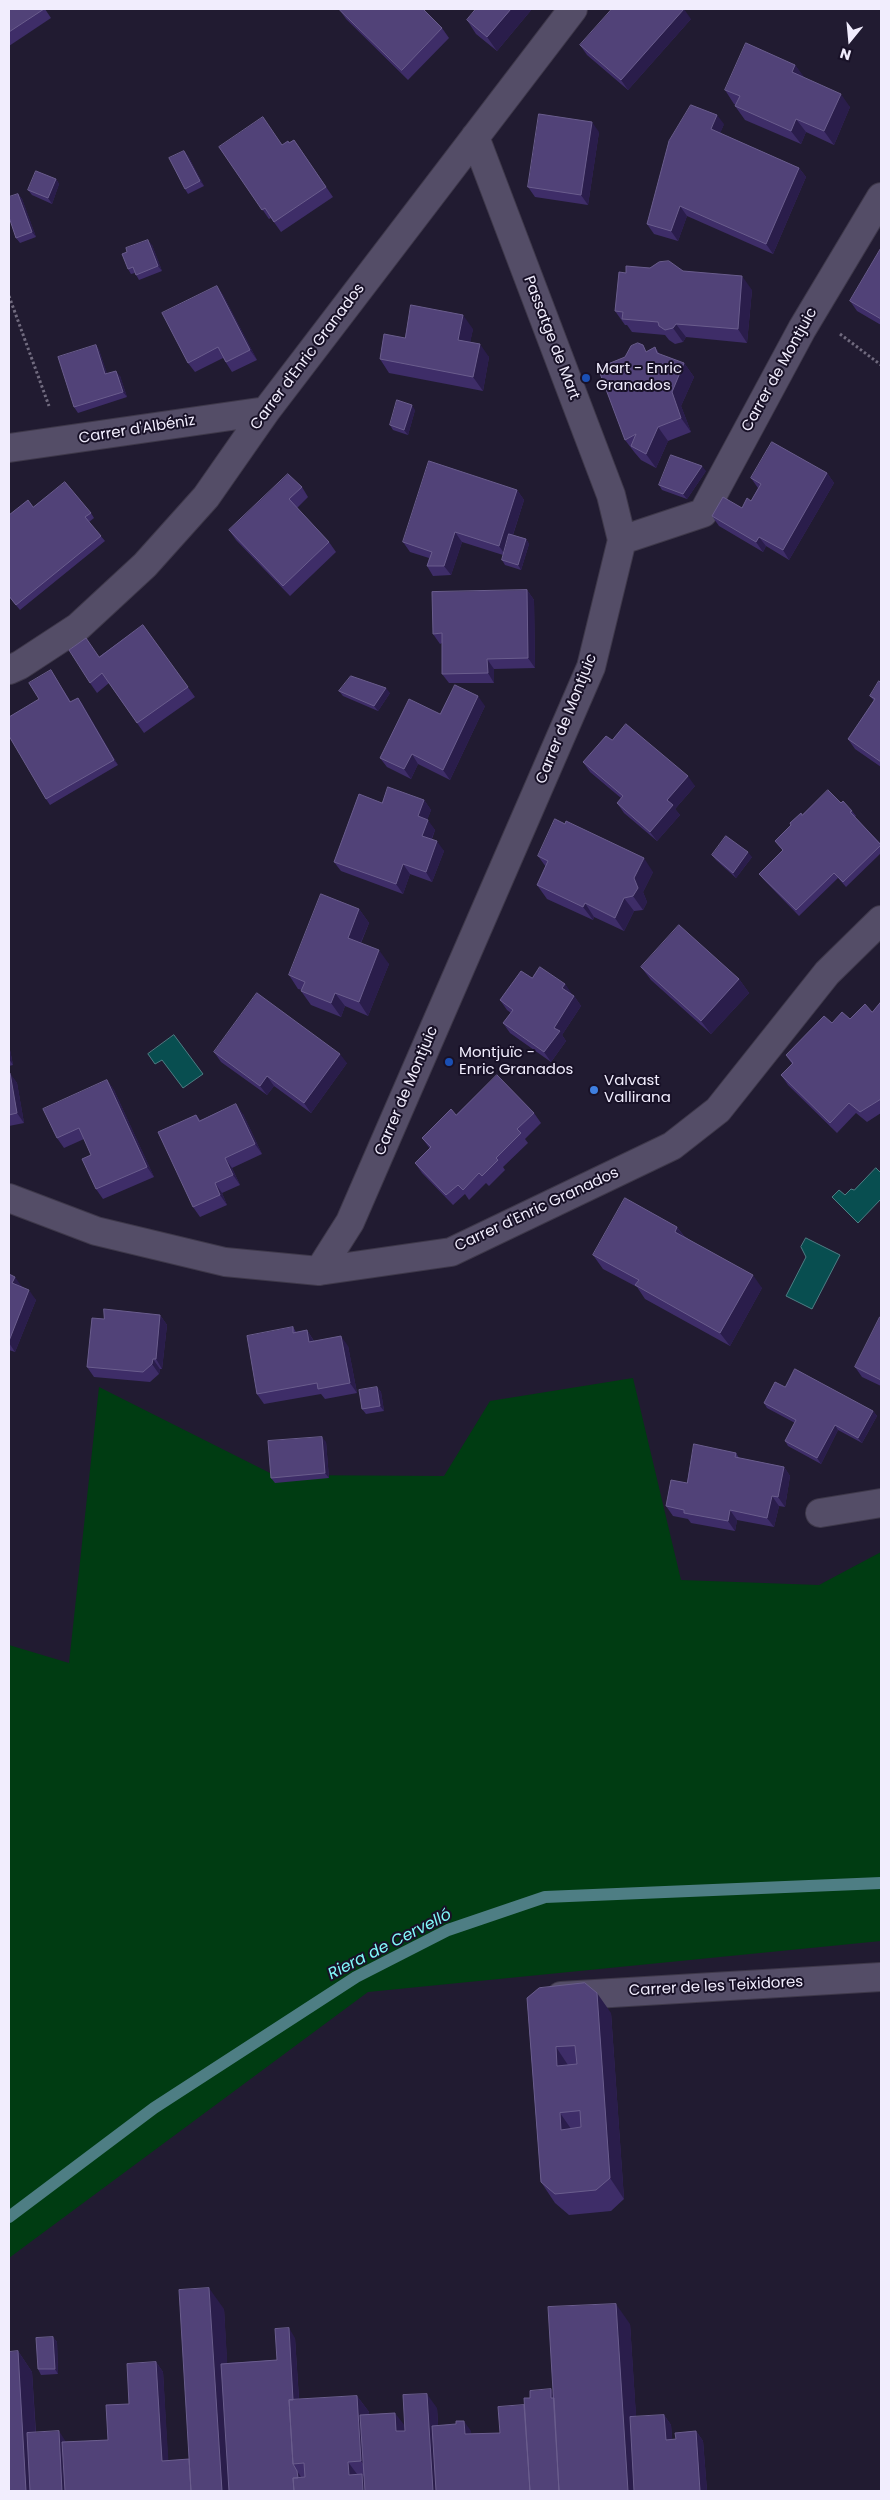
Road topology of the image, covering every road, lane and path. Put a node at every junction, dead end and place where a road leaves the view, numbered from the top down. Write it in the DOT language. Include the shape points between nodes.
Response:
graph roads {
  1 [pos="573,9"];
  2 [pos="475,137"];
  3 [pos="881,197"];
  4 [pos="9,296"];
  5 [pos="812,312"];
  6 [pos="881,366"];
  7 [pos="266,411"];
  8 [pos="62,441"];
  9 [pos="9,448"];
  10 [pos="622,540"];
  11 [pos="9,670"];
  12 [pos="881,920"];
  13 [pos="9,1198"];
  14 [pos="319,1271"];
  15 [pos="881,1503"];
  16 [pos="820,1513"];
  17 [pos="881,1977"];
  18 [pos="550,1997"];
  1 -- 2 [label="street, Carrer d'Enric Granados"];
  2 -- 7 [label="street, Carrer d'Enric Granados"];
  2 -- 10 [label="street, Passatge de Mart" via="611,495"];
  3 -- 5 [label="street, Carrer de Montjuic"];
  4 -- 8 [label="path"];
  5 -- 6 [label="path"];
  5 -- 10 [label="street, Carrer de Montjuic" via="703,513"];
  7 -- 8 [label="street, Carrer d'Albéniz"];
  7 -- 11 [label="street, Carrer d'Enric Granados" via="206,498 145,565 78,627"];
  8 -- 9 [label="street, Carrer d'Albéniz"];
  10 -- 14 [label="street, Carrer de Montjuic" via="591,667 350,1222"];
  12 -- 14 [label="street, Carrer d'Enric Granados" via="826,973 718,1110 672,1146 451,1252"];
  13 -- 14 [label="street, Carrer d'Enric Granados" via="96,1231 216,1260"];
  15 -- 16 [label="street"];
  17 -- 18 [label="street, Carrer de les Teixidores"];
}
